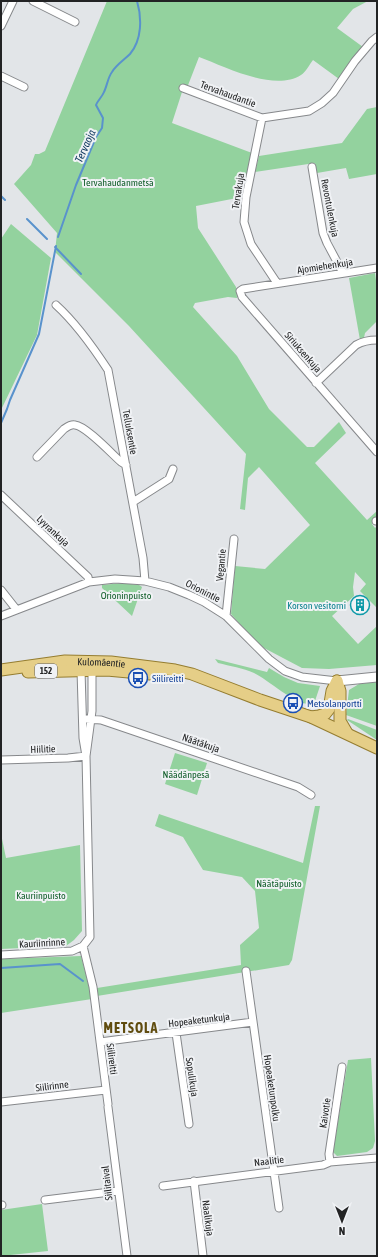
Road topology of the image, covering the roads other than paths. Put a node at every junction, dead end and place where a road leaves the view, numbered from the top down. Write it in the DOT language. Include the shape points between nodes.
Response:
graph roads {
  1 [pos="13,1"];
  2 [pos="33,1"];
  3 [pos="75,22"];
  4 [pos="1,26"];
  5 [pos="377,37"];
  6 [pos="1,76"];
  7 [pos="24,87"];
  8 [pos="183,88"];
  9 [pos="262,118"];
  10 [pos="312,167"];
  11 [pos="377,268"];
  12 [pos="343,273"];
  13 [pos="277,283"];
  14 [pos="56,305"];
  15 [pos="377,340"];
  16 [pos="316,383"];
  17 [pos="377,452"];
  18 [pos="38,457"];
  19 [pos="126,465"];
  20 [pos="173,470"];
  21 [pos="1,495"];
  22 [pos="133,502"];
  23 [pos="234,540"];
  24 [pos="145,581"];
  25 [pos="89,582"];
  26 [pos="1,590"];
  27 [pos="16,609"];
  28 [pos="1,616"];
  29 [pos="226,616"];
  30 [pos="86,667"];
  31 [pos="1,671"];
  32 [pos="377,676"];
  33 [pos="337,681"];
  34 [pos="260,700"];
  35 [pos="311,717"];
  36 [pos="82,719"];
  37 [pos="91,719"];
  38 [pos="347,733"];
  39 [pos="377,749"];
  40 [pos="86,756"];
  41 [pos="1,760"];
  42 [pos="311,795"];
  43 [pos="83,946"];
  44 [pos="1,955"];
  45 [pos="246,971"];
  46 [pos="253,1022"];
  47 [pos="176,1033"];
  48 [pos="100,1042"];
  49 [pos="342,1067"];
  50 [pos="106,1090"];
  51 [pos="1,1102"];
  52 [pos="108,1106"];
  53 [pos="189,1124"];
  54 [pos="377,1158"];
  55 [pos="330,1162"];
  56 [pos="274,1171"];
  57 [pos="194,1182"];
  58 [pos="163,1186"];
  59 [pos="118,1191"];
  60 [pos="45,1200"];
  61 [pos="279,1208"];
  62 [pos="127,1256"];
  63 [pos="203,1256"];
  1 -- 4 [label="street"];
  2 -- 3 [label="street"];
  5 -- 9 [label="street, Tervahaudantie" via="355,61 333,93 318,107 294,114"];
  6 -- 7 [label="street"];
  8 -- 9 [label="street, Tervahaudantie"];
  9 -- 13 [label="street, Tervakuja" via="246,197 244,222 251,244"];
  10 -- 12 [label="street, Revontulenkuja" via="323,233"];
  11 -- 12 [label="street, Ajomiehenkuja"];
  12 -- 13 [label="street, Ajomiehenkuja"];
  13 -- 16 [label="street, Siriuksenkuja" via="240,291 242,297"];
  14 -- 19 [label="street, Telluksentie" via="76,326 108,370"];
  15 -- 16 [label="street" via="368,340 356,345"];
  16 -- 17 [label="street, Siriuksenkuja"];
  18 -- 19 [label="street" via="64,429 75,424 85,429"];
  19 -- 22 [label="street, Telluksentie"];
  20 -- 22 [label="street" via="170,479"];
  21 -- 25 [label="street, Lyyrankuja" via="88,577"];
  22 -- 24 [label="street, Telluksentie"];
  23 -- 29 [label="street, Vegantie"];
  24 -- 25 [label="street, Orionintie" via="115,579"];
  24 -- 29 [label="street, Orionintie" via="189,595"];
  25 -- 27 [label="street, Orionintie"];
  26 -- 27 [label="street"];
  27 -- 28 [label="street, Orionintie"];
  29 -- 33 [label="street, Orionintie" via="278,666 302,677"];
  30 -- 31 [label="main road, Kulomäentie / 152" via="64,661"];
  30 -- 34 [label="main road, Kulomäentie / 152" via="160,675 223,686"];
  30 -- 36 [label="street"];
  30 -- 37 [label="street"];
  32 -- 33 [label="main road, Orionintie"];
  33 -- 35 [label="main road" via="332,690 329,709 325,714"];
  33 -- 38 [label="main road" via="340,691 340,721"];
  34 -- 35 [label="main road, Kulomäentie / 152"];
  34 -- 39 [label="main road, Kulomäentie / 152"];
  35 -- 38 [label="main road, Kulomäentie / 152"];
  36 -- 37 [label="street, Näätäkuja"];
  36 -- 40 [label="street"];
  37 -- 40 [label="street"];
  37 -- 42 [label="street, Näätäkuja" via="101,720 265,775 298,787"];
  38 -- 39 [label="main road, Kulomäentie / 152"];
  40 -- 41 [label="street, Hiilitie"];
  40 -- 43 [label="street" via="90,933"];
  43 -- 44 [label="street, Kauriinrinne" via="72,951"];
  43 -- 48 [label="street, Siilireitti" via="93,987"];
  45 -- 46 [label="street, Hopeaketunpolku"];
  46 -- 47 [label="street, Hopeaketunkuja"];
  46 -- 56 [label="street, Hopeaketunpolku"];
  47 -- 48 [label="street, Hopeaketunkuja"];
  47 -- 53 [label="street, Sopulikuja"];
  48 -- 50 [label="street, Siilireitti"];
  49 -- 55 [label="street, Kaivotie"];
  50 -- 51 [label="street, Siilirinne"];
  50 -- 52 [label="street, Siilireitti"];
  52 -- 59 [label="street, Siilitaival"];
  54 -- 55 [label="street, Naalitie"];
  55 -- 56 [label="street, Naalitie"];
  56 -- 57 [label="street, Naalitie"];
  56 -- 61 [label="street, Hopeaketunpolku"];
  57 -- 58 [label="street, Naalitie"];
  57 -- 63 [label="street, Naalikuja"];
  59 -- 60 [label="street"];
  59 -- 62 [label="street, Siilitaival"];
}
